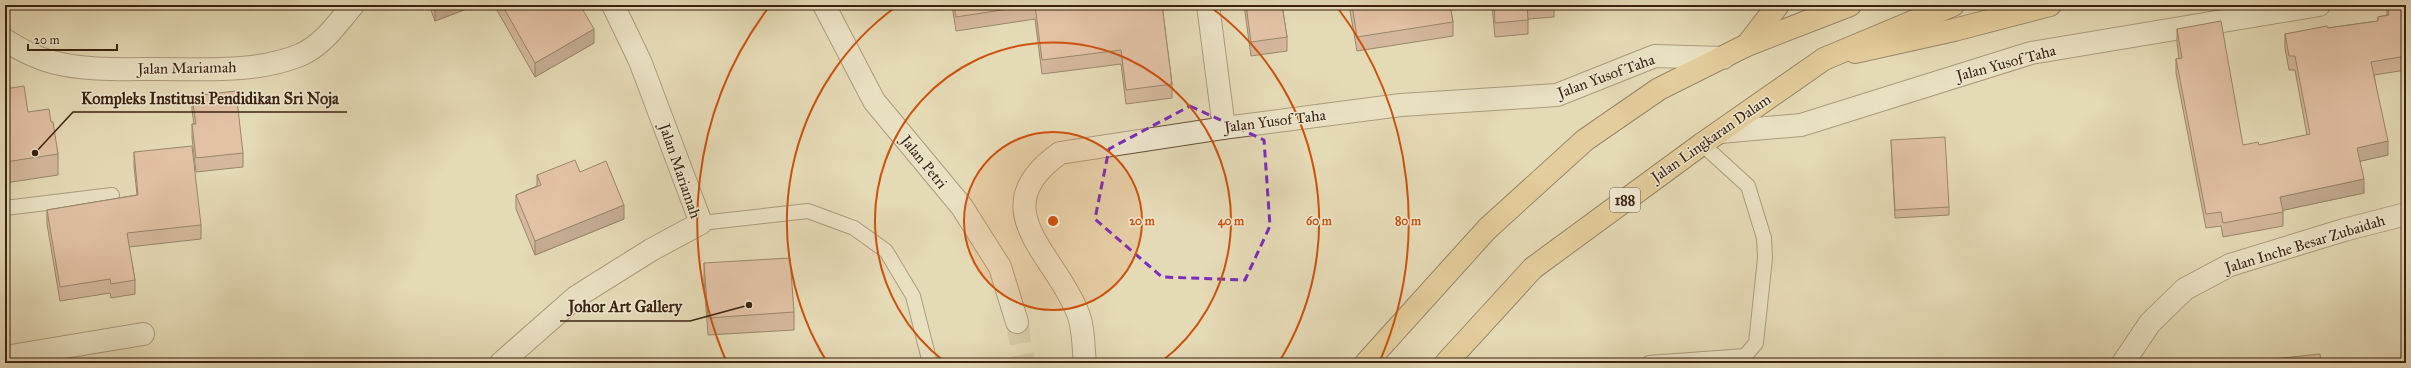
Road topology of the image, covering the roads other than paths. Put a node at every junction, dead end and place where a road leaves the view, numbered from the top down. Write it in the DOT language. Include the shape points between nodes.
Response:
graph roads {
  1 [pos="353,5"];
  2 [pos="613,5"];
  3 [pos="824,5"];
  4 [pos="1208,5"];
  5 [pos="1778,5"];
  6 [pos="1850,5"];
  7 [pos="1953,5"];
  8 [pos="2050,5"];
  9 [pos="2319,5"];
  10 [pos="5,40"];
  11 [pos="1746,45"];
  12 [pos="1723,58"];
  13 [pos="1824,59"];
  14 [pos="1224,128"];
  15 [pos="1720,132"];
  16 [pos="1702,144"];
  17 [pos="112,196"];
  18 [pos="5,208"];
  19 [pos="2406,214"];
  20 [pos="700,223"];
  21 [pos="1017,322"];
  22 [pos="143,334"];
  23 [pos="1371,357"];
  24 [pos="5,358"];
  25 [pos="501,363"];
  26 [pos="930,363"];
  27 [pos="1085,363"];
  28 [pos="1355,363"];
  29 [pos="1446,363"];
  30 [pos="1649,363"];
  31 [pos="2123,363"];
  1 -- 10 [label="street, Jalan Mariamah" via="328,34 301,54 264,65 206,69 102,69 52,62 19,49"];
  2 -- 20 [label="street, Jalan Mariamah" via="640,61"];
  3 -- 21 [label="street, Jalan Petri" via="874,101 962,208 1000,267"];
  4 -- 14 [label="street"];
  5 -- 11 [label="main road"];
  6 -- 11 [label="main road"];
  7 -- 13 [label="main road, Jalan Lingkaran Dalam / 188"];
  8 -- 13 [label="main road" via="1954,30"];
  9 -- 15 [label="street, Jalan Yusof Taha" via="2031,53 1801,124"];
  11 -- 12 [label="main road"];
  12 -- 14 [label="street, Jalan Yusof Taha" via="1656,56 1557,95 1401,105"];
  12 -- 23 [label="main road" via="1659,89 1585,140 1487,229"];
  13 -- 15 [label="main road, Jalan Lingkaran Dalam / 188"];
  14 -- 27 [label="street, Jalan Yusof Taha" via="1060,153 1041,166 1030,185 1023,209 1028,229 1060,277 1078,313"];
  15 -- 16 [label="main road, Jalan Lingkaran Dalam / 188"];
  16 -- 29 [label="main road, Jalan Lingkaran Dalam / 188" via="1533,268"];
  16 -- 30 [label="lane" via="1748,186 1755,204 1764,238 1765,258 1756,343 1746,356"];
  17 -- 18 [label="lane"];
  19 -- 31 [label="street, Jalan Inche Besar Zubaidah" via="2230,265 2185,289 2150,323"];
  20 -- 25 [label="street, Jalan Mariamah" via="650,250 576,297"];
  20 -- 26 [label="lane" via="808,211 854,228 886,251 913,296"];
  22 -- 24 [label="street"];
  23 -- 28 [label="main road"];
}
